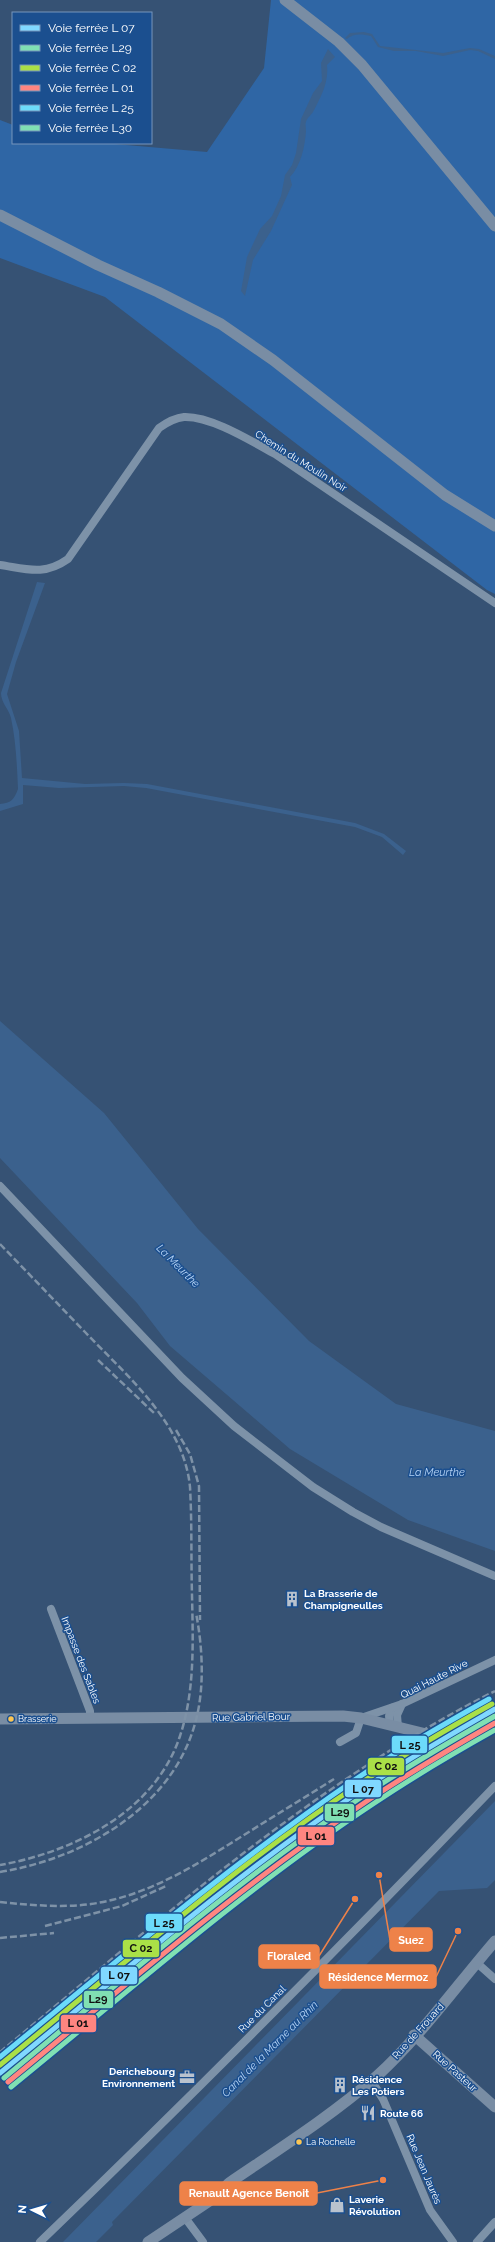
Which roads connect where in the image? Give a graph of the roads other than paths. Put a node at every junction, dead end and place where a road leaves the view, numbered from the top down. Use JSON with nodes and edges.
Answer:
{"nodes":[{"id":1,"x":285,"y":0,"type":"edge"},
{"id":2,"x":0,"y":210,"type":"edge"},
{"id":3,"x":0,"y":215,"type":"edge"},
{"id":4,"x":12,"y":219,"type":"junction"},
{"id":5,"x":495,"y":226,"type":"edge"},
{"id":6,"x":495,"y":526,"type":"edge"},
{"id":7,"x":0,"y":565,"type":"edge"},
{"id":8,"x":495,"y":603,"type":"edge"},
{"id":9,"x":0,"y":1186,"type":"edge"},
{"id":10,"x":495,"y":1576,"type":"edge"},
{"id":11,"x":51,"y":1608,"type":"dead end"},
{"id":12,"x":495,"y":1660,"type":"edge"},
{"id":13,"x":402,"y":1704,"type":"junction"},
{"id":14,"x":392,"y":1708,"type":"junction"},
{"id":15,"x":361,"y":1718,"type":"junction"},
{"id":16,"x":0,"y":1719,"type":"edge"},
{"id":17,"x":90,"y":1719,"type":"junction"},
{"id":18,"x":394,"y":1726,"type":"junction"},
{"id":19,"x":495,"y":1726,"type":"edge"},
{"id":20,"x":340,"y":1742,"type":"dead end"},
{"id":21,"x":495,"y":1786,"type":"edge"},
{"id":22,"x":495,"y":1941,"type":"edge"},
{"id":23,"x":495,"y":1952,"type":"edge"},
{"id":24,"x":479,"y":1965,"type":"junction"},
{"id":25,"x":495,"y":1980,"type":"edge"},
{"id":26,"x":416,"y":2037,"type":"junction"},
{"id":27,"x":373,"y":2082,"type":"junction"},
{"id":28,"x":495,"y":2107,"type":"edge"},
{"id":29,"x":186,"y":2219,"type":"junction"},
{"id":30,"x":495,"y":2222,"type":"edge"},
{"id":31,"x":40,"y":2242,"type":"edge"},
{"id":32,"x":148,"y":2242,"type":"edge"},
{"id":33,"x":160,"y":2242,"type":"edge"},
{"id":34,"x":203,"y":2242,"type":"edge"},
{"id":35,"x":452,"y":2242,"type":"edge"},
{"id":36,"x":477,"y":2242,"type":"edge"}],
"edges":[{"from":1,"to":5,"type":"main road"},
{"from":2,"to":4,"type":"main road"},
{"from":3,"to":4,"type":"main road"},
{"from":4,"to":6,"type":"main road"},
{"from":7,"to":8,"type":"street","name":"Chemin du Moulin Noir"},
{"from":9,"to":10,"type":"street"},
{"from":11,"to":17,"type":"street","name":"Impasse des Sables"},
{"from":12,"to":13,"type":"street","name":"Quai Haute Rive"},
{"from":13,"to":14,"type":"street"},
{"from":13,"to":18,"type":"street","name":"Quai Haute Rive"},
{"from":14,"to":15,"type":"street"},
{"from":14,"to":18,"type":"street"},
{"from":15,"to":17,"type":"main road","name":"Rue Gabriel Bour"},
{"from":15,"to":18,"type":"main road","name":"Rue Gabriel Bour"},
{"from":15,"to":20,"type":"street"},
{"from":16,"to":17,"type":"main road","name":"Rue Gabriel Bour"},
{"from":18,"to":19,"type":"main road","name":"Rue Gabriel Bour"},
{"from":21,"to":31,"type":"street","name":"Rue du Canal"},
{"from":22,"to":24,"type":"main road","name":"Rue de Frouard"},
{"from":23,"to":24,"type":"main road","name":"Rue de Frouard"},
{"from":24,"to":25,"type":"street"},
{"from":24,"to":26,"type":"main road","name":"Rue de Frouard"},
{"from":26,"to":27,"type":"main road","name":"Rue de Frouard"},
{"from":26,"to":28,"type":"main road","name":"Rue Pasteur"},
{"from":27,"to":29,"type":"main road","name":"Rue de Frouard"},
{"from":27,"to":35,"type":"street","name":"Rue Jean Jaurès"},
{"from":29,"to":32,"type":"main road","name":"Rue de Frouard"},
{"from":29,"to":33,"type":"main road","name":"Rue de Frouard"},
{"from":29,"to":34,"type":"street"},
{"from":30,"to":36,"type":"street"}]}
